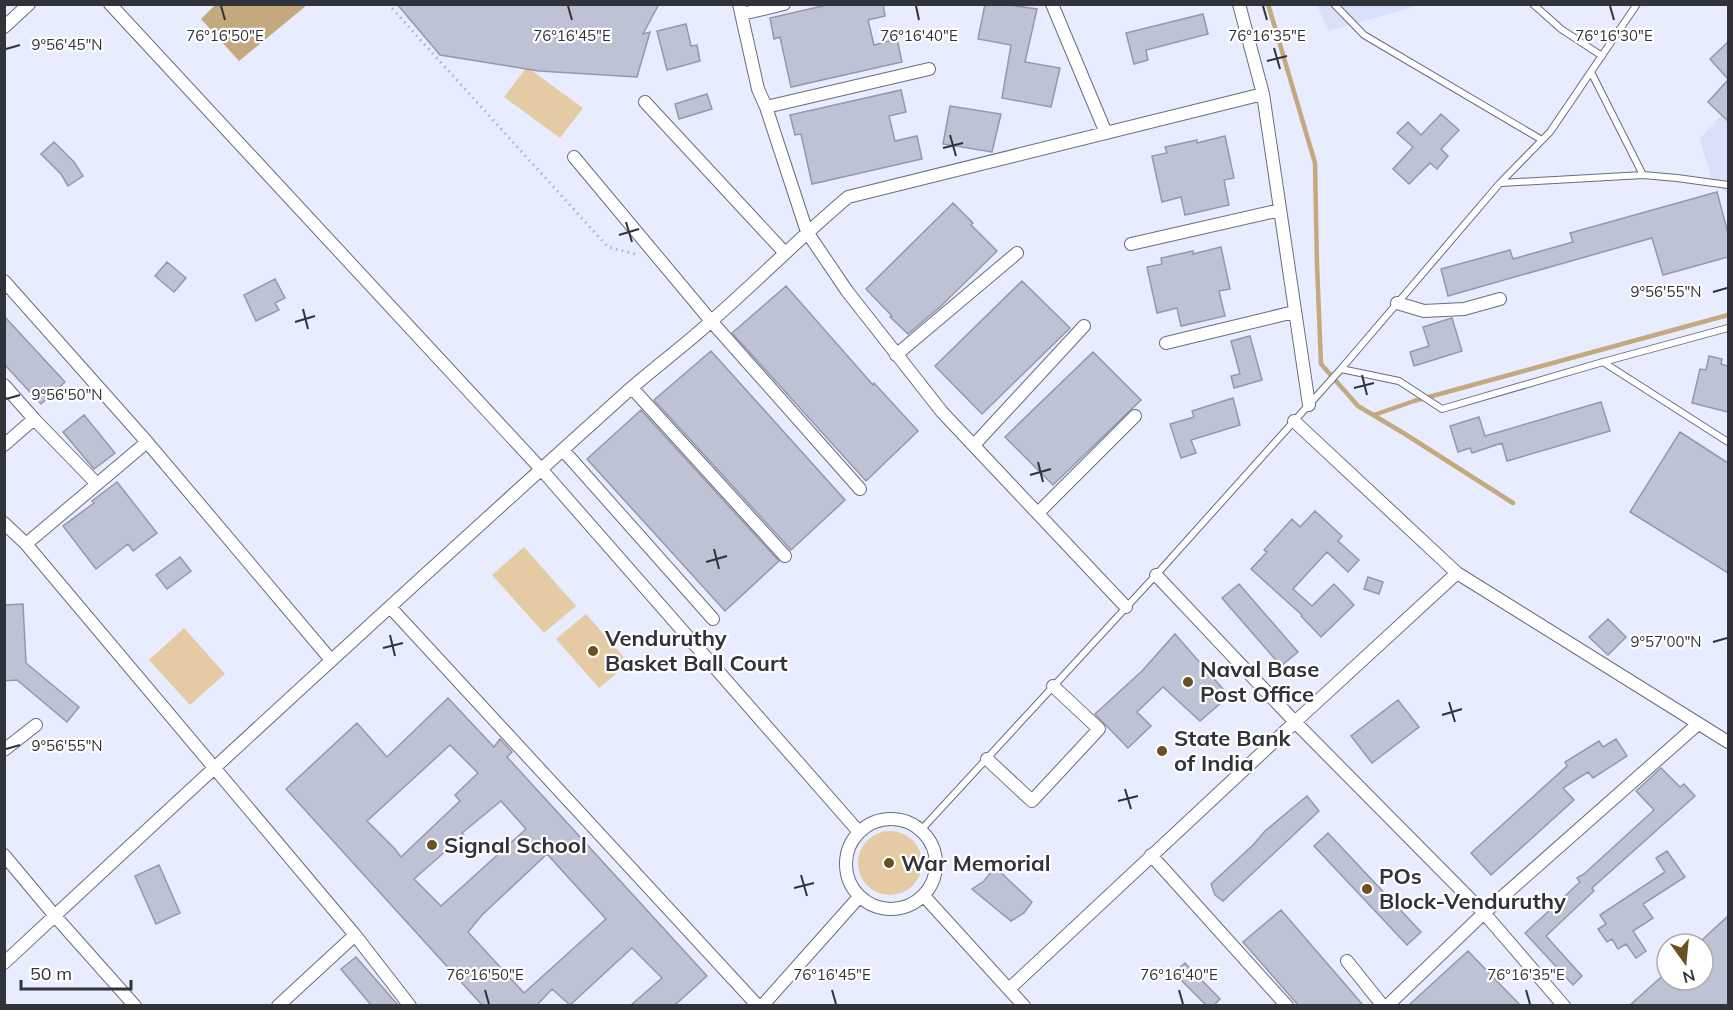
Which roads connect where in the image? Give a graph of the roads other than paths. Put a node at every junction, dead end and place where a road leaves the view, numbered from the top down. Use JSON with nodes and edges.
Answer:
{"nodes":[{"id":1,"x":29,"y":4,"type":"edge"},
{"id":2,"x":110,"y":4,"type":"edge"},
{"id":3,"x":784,"y":4,"type":"edge"},
{"id":4,"x":1052,"y":4,"type":"edge"},
{"id":5,"x":1239,"y":4,"type":"edge"},
{"id":6,"x":1334,"y":4,"type":"edge"},
{"id":7,"x":1533,"y":4,"type":"edge"},
{"id":8,"x":1637,"y":4,"type":"edge"},
{"id":9,"x":740,"y":9,"type":"edge"},
{"id":10,"x":4,"y":27,"type":"edge"},
{"id":11,"x":1602,"y":56,"type":"junction"},
{"id":12,"x":929,"y":69,"type":"dead end"},
{"id":13,"x":1591,"y":72,"type":"junction"},
{"id":14,"x":1263,"y":94,"type":"junction"},
{"id":15,"x":645,"y":102,"type":"dead end"},
{"id":16,"x":766,"y":106,"type":"junction"},
{"id":17,"x":1106,"y":133,"type":"junction"},
{"id":18,"x":1542,"y":140,"type":"junction"},
{"id":19,"x":574,"y":158,"type":"dead end"},
{"id":20,"x":1643,"y":175,"type":"junction"},
{"id":21,"x":1500,"y":183,"type":"junction"},
{"id":22,"x":1728,"y":185,"type":"edge"},
{"id":23,"x":1281,"y":210,"type":"junction"},
{"id":24,"x":807,"y":232,"type":"junction"},
{"id":25,"x":1131,"y":244,"type":"dead end"},
{"id":26,"x":784,"y":253,"type":"junction"},
{"id":27,"x":1017,"y":253,"type":"dead end"},
{"id":28,"x":4,"y":281,"type":"edge"},
{"id":29,"x":1500,"y":299,"type":"dead end"},
{"id":30,"x":1397,"y":303,"type":"junction"},
{"id":31,"x":1294,"y":312,"type":"junction"},
{"id":32,"x":711,"y":321,"type":"junction"},
{"id":33,"x":1084,"y":326,"type":"dead end"},
{"id":34,"x":1728,"y":328,"type":"edge"},
{"id":35,"x":1166,"y":343,"type":"dead end"},
{"id":36,"x":896,"y":355,"type":"junction"},
{"id":37,"x":1603,"y":362,"type":"junction"},
{"id":38,"x":1338,"y":371,"type":"junction"},
{"id":39,"x":4,"y":385,"type":"edge"},
{"id":40,"x":632,"y":388,"type":"junction"},
{"id":41,"x":1309,"y":405,"type":"junction"},
{"id":42,"x":1135,"y":416,"type":"dead end"},
{"id":43,"x":34,"y":418,"type":"junction"},
{"id":44,"x":1294,"y":422,"type":"junction"},
{"id":45,"x":147,"y":442,"type":"junction"},
{"id":46,"x":1728,"y":442,"type":"edge"},
{"id":47,"x":4,"y":445,"type":"edge"},
{"id":48,"x":974,"y":445,"type":"junction"},
{"id":49,"x":563,"y":450,"type":"junction"},
{"id":50,"x":541,"y":469,"type":"junction"},
{"id":51,"x":97,"y":484,"type":"junction"},
{"id":52,"x":860,"y":489,"type":"dead end"},
{"id":53,"x":1038,"y":513,"type":"junction"},
{"id":54,"x":4,"y":523,"type":"edge"},
{"id":55,"x":26,"y":544,"type":"junction"},
{"id":56,"x":785,"y":555,"type":"dead end"},
{"id":57,"x":1457,"y":573,"type":"junction"},
{"id":58,"x":1156,"y":575,"type":"junction"},
{"id":59,"x":1126,"y":606,"type":"junction"},
{"id":60,"x":390,"y":607,"type":"junction"},
{"id":61,"x":713,"y":619,"type":"dead end"},
{"id":62,"x":331,"y":660,"type":"junction"},
{"id":63,"x":1053,"y":686,"type":"junction"},
{"id":64,"x":1295,"y":722,"type":"junction"},
{"id":65,"x":1698,"y":724,"type":"junction"},
{"id":66,"x":36,"y":725,"type":"dead end"},
{"id":67,"x":1728,"y":742,"type":"edge"},
{"id":68,"x":4,"y":750,"type":"edge"},
{"id":69,"x":987,"y":759,"type":"junction"},
{"id":70,"x":214,"y":767,"type":"junction"},
{"id":71,"x":921,"y":830,"type":"junction"},
{"id":72,"x":859,"y":832,"type":"junction"},
{"id":73,"x":4,"y":855,"type":"edge"},
{"id":74,"x":1151,"y":855,"type":"junction"},
{"id":75,"x":924,"y":896,"type":"junction"},
{"id":76,"x":859,"y":897,"type":"junction"},
{"id":77,"x":1484,"y":913,"type":"junction"},
{"id":78,"x":55,"y":916,"type":"junction"},
{"id":79,"x":355,"y":935,"type":"junction"},
{"id":80,"x":1347,"y":961,"type":"dead end"},
{"id":81,"x":4,"y":963,"type":"edge"},
{"id":82,"x":1009,"y":989,"type":"junction"},
{"id":83,"x":135,"y":1005,"type":"edge"},
{"id":84,"x":278,"y":1005,"type":"edge"},
{"id":85,"x":410,"y":1005,"type":"edge"},
{"id":86,"x":760,"y":1005,"type":"edge"},
{"id":87,"x":1024,"y":1005,"type":"edge"},
{"id":88,"x":1287,"y":1005,"type":"edge"},
{"id":89,"x":1385,"y":1005,"type":"edge"},
{"id":90,"x":1564,"y":1005,"type":"edge"}],
"edges":[{"from":1,"to":10,"type":"street"},
{"from":2,"to":50,"type":"street"},
{"from":3,"to":9,"type":"street"},
{"from":4,"to":17,"type":"street"},
{"from":5,"to":14,"type":"street"},
{"from":6,"to":18,"type":"lane"},
{"from":7,"to":11,"type":"lane"},
{"from":8,"to":11,"type":"lane"},
{"from":9,"to":16,"type":"street"},
{"from":11,"to":13,"type":"lane"},
{"from":12,"to":16,"type":"street"},
{"from":13,"to":18,"type":"lane"},
{"from":13,"to":20,"type":"lane"},
{"from":14,"to":17,"type":"street"},
{"from":14,"to":23,"type":"street"},
{"from":15,"to":26,"type":"street"},
{"from":16,"to":24,"type":"street"},
{"from":17,"to":24,"type":"street"},
{"from":18,"to":21,"type":"lane"},
{"from":19,"to":32,"type":"street"},
{"from":20,"to":21,"type":"lane"},
{"from":20,"to":22,"type":"lane"},
{"from":21,"to":30,"type":"lane"},
{"from":23,"to":25,"type":"street"},
{"from":23,"to":31,"type":"street"},
{"from":24,"to":26,"type":"street"},
{"from":24,"to":36,"type":"street"},
{"from":26,"to":32,"type":"street"},
{"from":27,"to":36,"type":"street"},
{"from":28,"to":45,"type":"street"},
{"from":29,"to":30,"type":"street"},
{"from":30,"to":38,"type":"lane"},
{"from":31,"to":35,"type":"street"},
{"from":31,"to":41,"type":"street"},
{"from":32,"to":40,"type":"street"},
{"from":32,"to":52,"type":"street"},
{"from":33,"to":48,"type":"street"},
{"from":34,"to":37,"type":"lane"},
{"from":36,"to":48,"type":"street"},
{"from":37,"to":38,"type":"lane"},
{"from":37,"to":46,"type":"lane"},
{"from":38,"to":41,"type":"lane"},
{"from":39,"to":43,"type":"street"},
{"from":40,"to":49,"type":"street"},
{"from":40,"to":56,"type":"street"},
{"from":41,"to":44,"type":"lane"},
{"from":42,"to":53,"type":"street"},
{"from":43,"to":47,"type":"street"},
{"from":43,"to":51,"type":"street"},
{"from":44,"to":57,"type":"street"},
{"from":44,"to":58,"type":"lane"},
{"from":45,"to":51,"type":"street"},
{"from":45,"to":62,"type":"street"},
{"from":48,"to":53,"type":"street"},
{"from":49,"to":50,"type":"street"},
{"from":49,"to":61,"type":"street"},
{"from":50,"to":60,"type":"street"},
{"from":50,"to":72,"type":"street"},
{"from":51,"to":55,"type":"street"},
{"from":53,"to":59,"type":"street"},
{"from":54,"to":55,"type":"street"},
{"from":55,"to":70,"type":"street"},
{"from":57,"to":64,"type":"street"},
{"from":57,"to":65,"type":"street"},
{"from":58,"to":59,"type":"lane"},
{"from":58,"to":64,"type":"street"},
{"from":59,"to":63,"type":"lane"},
{"from":60,"to":62,"type":"street"},
{"from":60,"to":86,"type":"street"},
{"from":62,"to":70,"type":"street"},
{"from":63,"to":69,"type":"lane"},
{"from":63,"to":69,"type":"street"},
{"from":64,"to":74,"type":"street"},
{"from":64,"to":77,"type":"street"},
{"from":65,"to":67,"type":"street"},
{"from":65,"to":77,"type":"street"},
{"from":66,"to":68,"type":"street"},
{"from":69,"to":71,"type":"lane"},
{"from":70,"to":78,"type":"street"},
{"from":70,"to":79,"type":"street"},
{"from":71,"to":72,"type":"street"},
{"from":71,"to":75,"type":"street"},
{"from":72,"to":76,"type":"street"},
{"from":73,"to":78,"type":"street"},
{"from":74,"to":82,"type":"street"},
{"from":74,"to":88,"type":"street"},
{"from":75,"to":76,"type":"street"},
{"from":75,"to":82,"type":"street"},
{"from":76,"to":86,"type":"street"},
{"from":77,"to":89,"type":"street"},
{"from":77,"to":90,"type":"street"},
{"from":78,"to":81,"type":"street"},
{"from":78,"to":83,"type":"street"},
{"from":79,"to":84,"type":"street"},
{"from":79,"to":85,"type":"street"},
{"from":80,"to":89,"type":"street"},
{"from":82,"to":87,"type":"street"}]}
